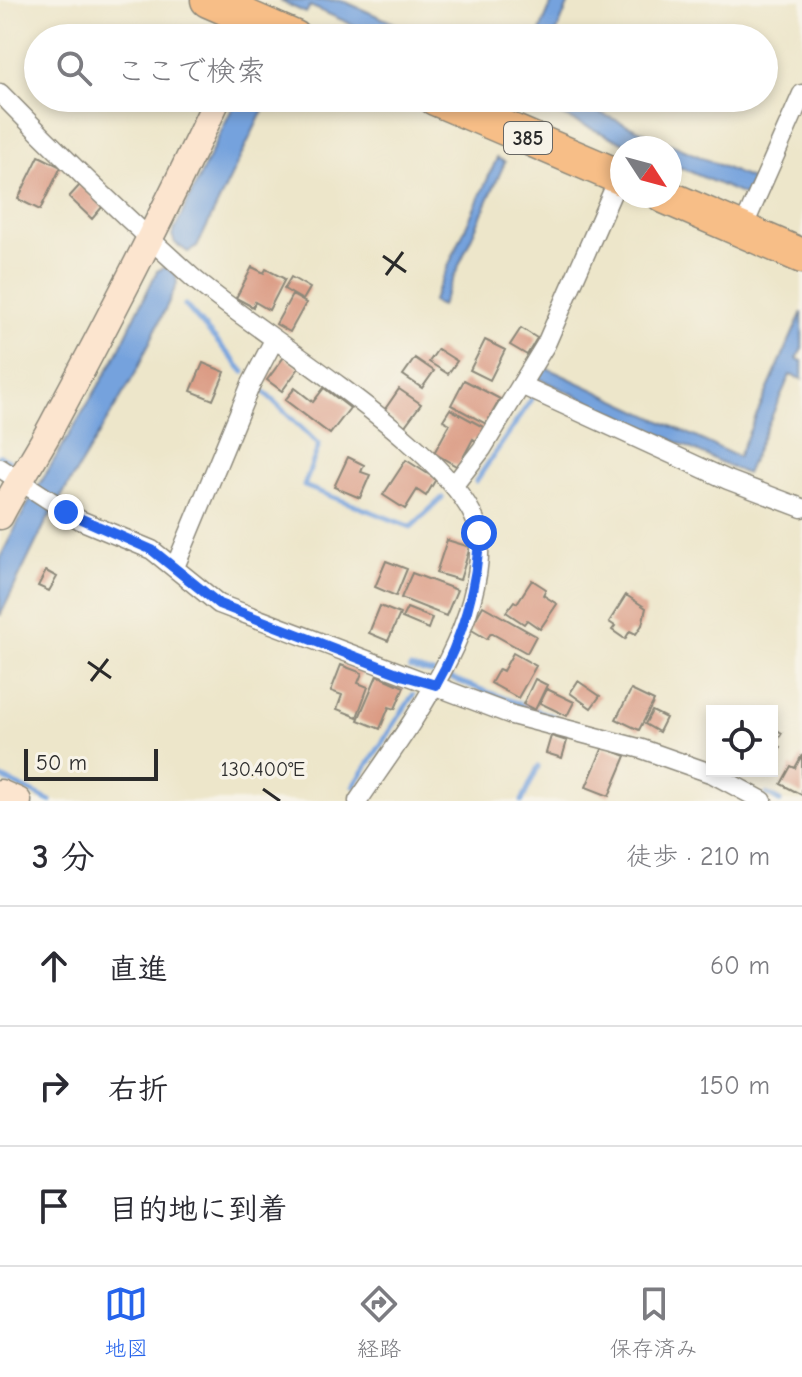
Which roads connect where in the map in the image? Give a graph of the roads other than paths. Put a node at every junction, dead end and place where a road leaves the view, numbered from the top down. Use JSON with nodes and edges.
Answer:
{"nodes":[{"id":1,"x":208,"y":0,"type":"edge"},
{"id":2,"x":244,"y":24,"type":"edge"},
{"id":3,"x":0,"y":93,"type":"edge"},
{"id":4,"x":802,"y":94,"type":"edge"},
{"id":5,"x":211,"y":112,"type":"edge"},
{"id":6,"x":468,"y":112,"type":"edge"},
{"id":7,"x":610,"y":173,"type":"edge"},
{"id":8,"x":610,"y":202,"type":"edge"},
{"id":9,"x":682,"y":204,"type":"edge"},
{"id":10,"x":742,"y":230,"type":"junction"},
{"id":11,"x":151,"y":239,"type":"junction"},
{"id":12,"x":802,"y":256,"type":"edge"},
{"id":13,"x":274,"y":340,"type":"junction"},
{"id":14,"x":521,"y":385,"type":"junction"},
{"id":15,"x":16,"y":479,"type":"edge"},
{"id":16,"x":454,"y":485,"type":"junction"},
{"id":17,"x":802,"y":508,"type":"edge"},
{"id":18,"x":0,"y":516,"type":"edge"},
{"id":19,"x":175,"y":567,"type":"junction"},
{"id":20,"x":436,"y":685,"type":"junction"},
{"id":21,"x":0,"y":793,"type":"edge"},
{"id":22,"x":18,"y":801,"type":"edge"},
{"id":23,"x":358,"y":801,"type":"edge"},
{"id":24,"x":763,"y":801,"type":"edge"}],
"edges":[{"from":1,"to":2,"type":"highway"},
{"from":3,"to":11,"type":"street"},
{"from":4,"to":10,"type":"street"},
{"from":5,"to":11,"type":"street"},
{"from":6,"to":7,"type":"highway","number":"385"},
{"from":8,"to":14,"type":"street"},
{"from":9,"to":10,"type":"highway"},
{"from":10,"to":12,"type":"highway"},
{"from":11,"to":13,"type":"street"},
{"from":11,"to":15,"type":"street"},
{"from":13,"to":16,"type":"street"},
{"from":13,"to":19,"type":"street"},
{"from":14,"to":16,"type":"street"},
{"from":14,"to":17,"type":"street"},
{"from":15,"to":18,"type":"street"},
{"from":15,"to":19,"type":"street"},
{"from":16,"to":20,"type":"street"},
{"from":19,"to":20,"type":"street"},
{"from":20,"to":23,"type":"street"},
{"from":20,"to":24,"type":"street"},
{"from":21,"to":22,"type":"street"}]}
